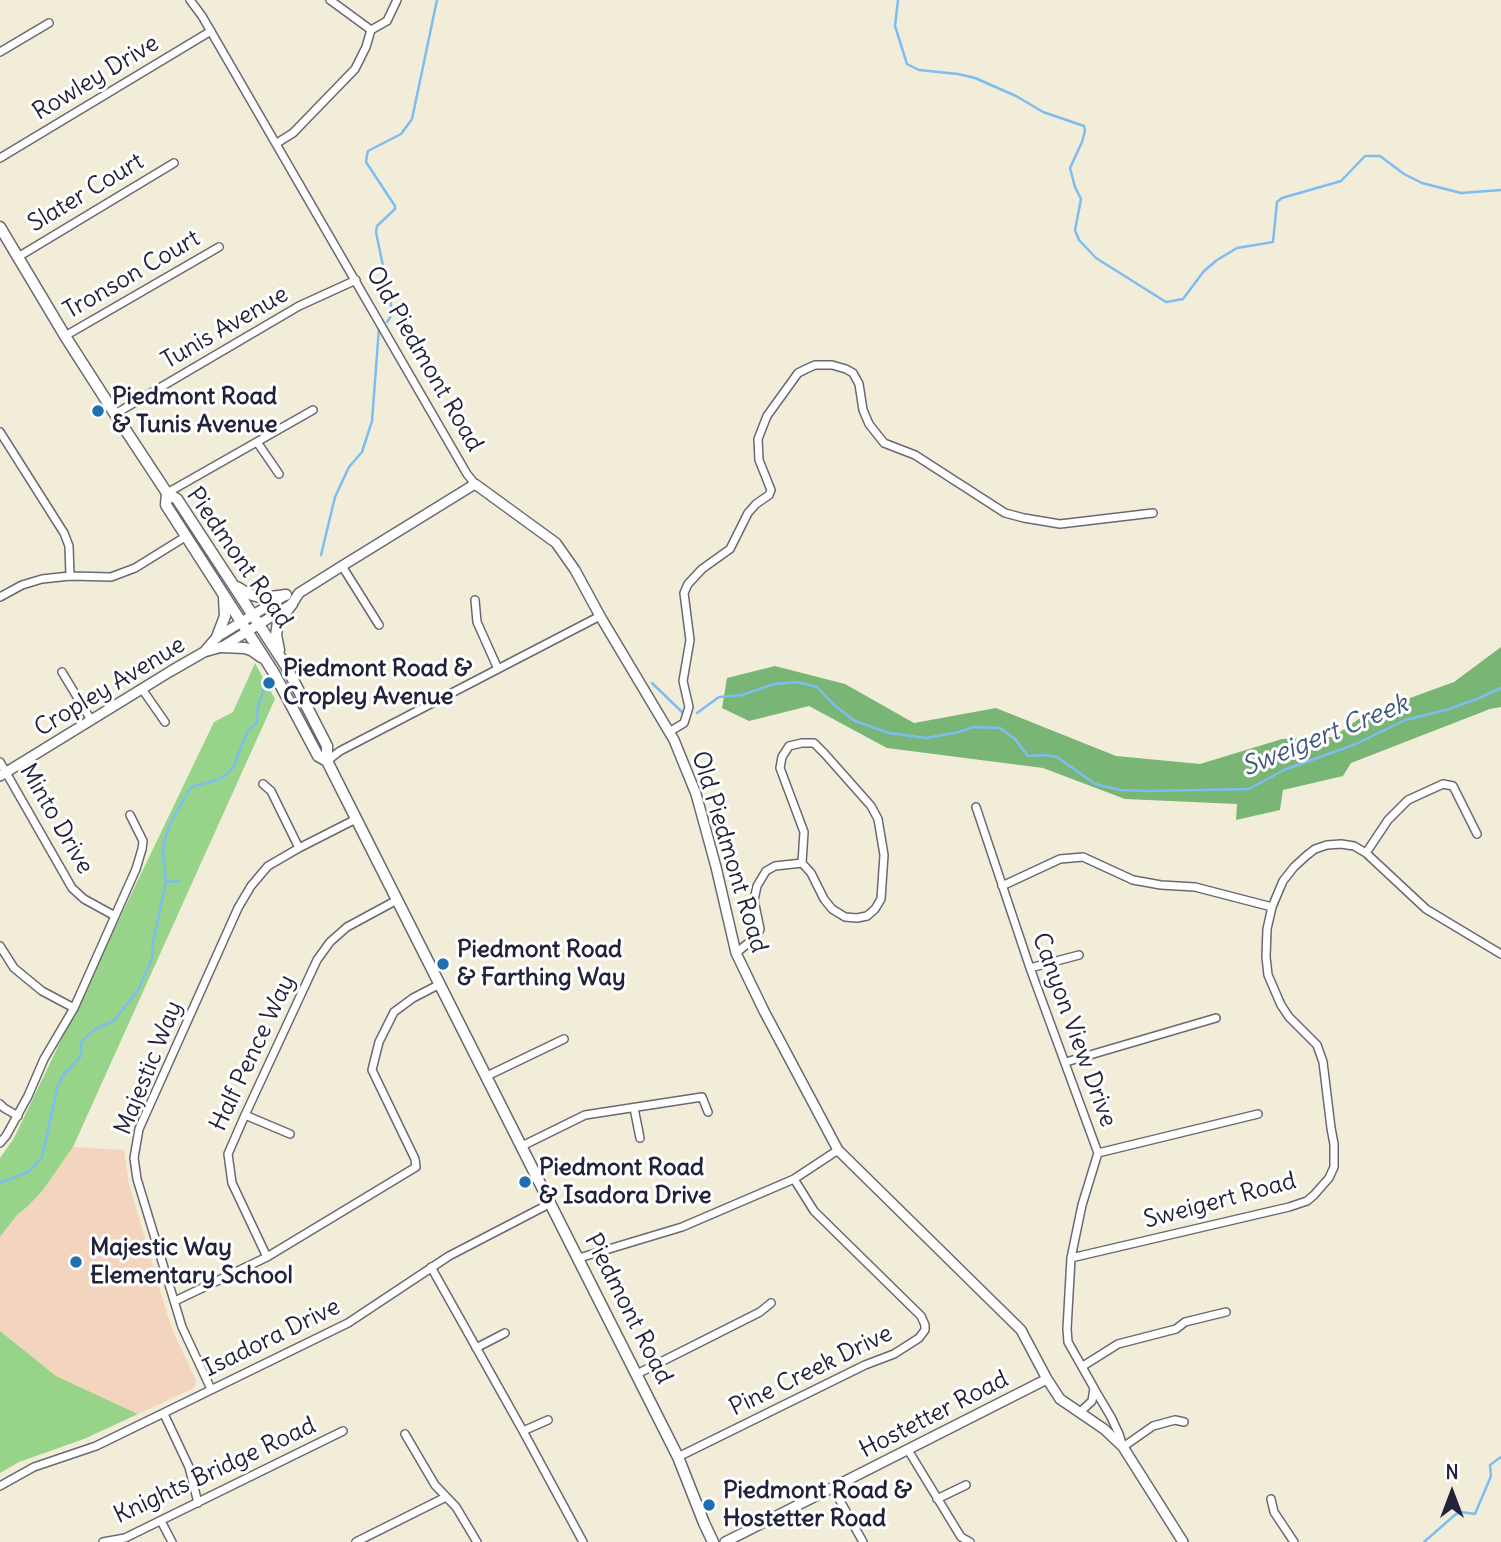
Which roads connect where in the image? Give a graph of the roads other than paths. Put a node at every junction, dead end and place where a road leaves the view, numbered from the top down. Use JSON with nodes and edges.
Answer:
{"nodes":[{"id":1,"x":190,"y":0,"type":"edge"},
{"id":2,"x":330,"y":0,"type":"edge"},
{"id":3,"x":397,"y":0,"type":"edge"},
{"id":4,"x":49,"y":23,"type":"dead end"},
{"id":5,"x":371,"y":30,"type":"junction"},
{"id":6,"x":211,"y":32,"type":"junction"},
{"id":7,"x":0,"y":52,"type":"edge"},
{"id":8,"x":277,"y":143,"type":"junction"},
{"id":9,"x":0,"y":158,"type":"edge"},
{"id":10,"x":174,"y":163,"type":"dead end"},
{"id":11,"x":0,"y":227,"type":"edge"},
{"id":12,"x":219,"y":247,"type":"dead end"},
{"id":13,"x":18,"y":257,"type":"junction"},
{"id":14,"x":356,"y":280,"type":"junction"},
{"id":15,"x":65,"y":336,"type":"junction"},
{"id":16,"x":313,"y":410,"type":"dead end"},
{"id":17,"x":115,"y":414,"type":"junction"},
{"id":18,"x":0,"y":432,"type":"edge"},
{"id":19,"x":257,"y":442,"type":"junction"},
{"id":20,"x":279,"y":474,"type":"dead end"},
{"id":21,"x":475,"y":484,"type":"junction"},
{"id":22,"x":167,"y":493,"type":"junction"},
{"id":23,"x":1153,"y":513,"type":"dead end"},
{"id":24,"x":185,"y":537,"type":"junction"},
{"id":25,"x":342,"y":566,"type":"junction"},
{"id":26,"x":70,"y":576,"type":"junction"},
{"id":27,"x":233,"y":585,"type":"junction"},
{"id":28,"x":224,"y":594,"type":"junction"},
{"id":29,"x":0,"y":597,"type":"edge"},
{"id":30,"x":289,"y":599,"type":"junction"},
{"id":31,"x":475,"y":600,"type":"dead end"},
{"id":32,"x":600,"y":615,"type":"junction"},
{"id":33,"x":256,"y":620,"type":"junction"},
{"id":34,"x":379,"y":625,"type":"dead end"},
{"id":35,"x":245,"y":626,"type":"junction"},
{"id":36,"x":220,"y":642,"type":"junction"},
{"id":37,"x":280,"y":654,"type":"junction"},
{"id":38,"x":266,"y":660,"type":"junction"},
{"id":39,"x":498,"y":669,"type":"junction"},
{"id":40,"x":62,"y":672,"type":"dead end"},
{"id":41,"x":142,"y":689,"type":"junction"},
{"id":42,"x":91,"y":720,"type":"junction"},
{"id":43,"x":165,"y":722,"type":"dead end"},
{"id":44,"x":669,"y":732,"type":"junction"},
{"id":45,"x":327,"y":761,"type":"junction"},
{"id":46,"x":0,"y":762,"type":"edge"},
{"id":47,"x":3,"y":774,"type":"edge"},
{"id":48,"x":263,"y":784,"type":"dead end"},
{"id":49,"x":976,"y":807,"type":"dead end"},
{"id":50,"x":130,"y":815,"type":"dead end"},
{"id":51,"x":356,"y":819,"type":"junction"},
{"id":52,"x":1477,"y":834,"type":"dead end"},
{"id":53,"x":299,"y":848,"type":"junction"},
{"id":54,"x":1366,"y":853,"type":"junction"},
{"id":55,"x":802,"y":863,"type":"junction"},
{"id":56,"x":1002,"y":886,"type":"junction"},
{"id":57,"x":397,"y":900,"type":"junction"},
{"id":58,"x":1272,"y":907,"type":"junction"},
{"id":59,"x":115,"y":916,"type":"junction"},
{"id":60,"x":0,"y":946,"type":"edge"},
{"id":61,"x":736,"y":953,"type":"junction"},
{"id":62,"x":1501,"y":954,"type":"edge"},
{"id":63,"x":1079,"y":955,"type":"dead end"},
{"id":64,"x":1031,"y":968,"type":"junction"},
{"id":65,"x":440,"y":984,"type":"junction"},
{"id":66,"x":74,"y":1008,"type":"junction"},
{"id":67,"x":1216,"y":1018,"type":"dead end"},
{"id":68,"x":564,"y":1039,"type":"dead end"},
{"id":69,"x":1066,"y":1062,"type":"junction"},
{"id":70,"x":487,"y":1076,"type":"junction"},
{"id":71,"x":0,"y":1104,"type":"edge"},
{"id":72,"x":634,"y":1108,"type":"junction"},
{"id":73,"x":708,"y":1112,"type":"dead end"},
{"id":74,"x":1258,"y":1114,"type":"dead end"},
{"id":75,"x":245,"y":1115,"type":"junction"},
{"id":76,"x":18,"y":1116,"type":"junction"},
{"id":77,"x":290,"y":1134,"type":"dead end"},
{"id":78,"x":640,"y":1138,"type":"dead end"},
{"id":79,"x":0,"y":1143,"type":"edge"},
{"id":80,"x":522,"y":1146,"type":"junction"},
{"id":81,"x":838,"y":1150,"type":"junction"},
{"id":82,"x":1098,"y":1153,"type":"junction"},
{"id":83,"x":794,"y":1179,"type":"junction"},
{"id":84,"x":551,"y":1203,"type":"junction"},
{"id":85,"x":267,"y":1257,"type":"junction"},
{"id":86,"x":579,"y":1258,"type":"junction"},
{"id":87,"x":1071,"y":1258,"type":"junction"},
{"id":88,"x":431,"y":1268,"type":"junction"},
{"id":89,"x":175,"y":1301,"type":"junction"},
{"id":90,"x":771,"y":1303,"type":"dead end"},
{"id":91,"x":1226,"y":1311,"type":"dead end"},
{"id":92,"x":505,"y":1333,"type":"dead end"},
{"id":93,"x":476,"y":1348,"type":"junction"},
{"id":94,"x":1083,"y":1366,"type":"junction"},
{"id":95,"x":637,"y":1374,"type":"junction"},
{"id":96,"x":1047,"y":1379,"type":"junction"},
{"id":97,"x":1094,"y":1388,"type":"junction"},
{"id":98,"x":211,"y":1389,"type":"junction"},
{"id":99,"x":1080,"y":1412,"type":"junction"},
{"id":100,"x":163,"y":1414,"type":"junction"},
{"id":101,"x":548,"y":1420,"type":"dead end"},
{"id":102,"x":1184,"y":1422,"type":"dead end"},
{"id":103,"x":343,"y":1431,"type":"dead end"},
{"id":104,"x":523,"y":1431,"type":"junction"},
{"id":105,"x":405,"y":1434,"type":"dead end"},
{"id":106,"x":1123,"y":1447,"type":"junction"},
{"id":107,"x":908,"y":1450,"type":"junction"},
{"id":108,"x":678,"y":1457,"type":"junction"},
{"id":109,"x":966,"y":1485,"type":"dead end"},
{"id":110,"x":0,"y":1486,"type":"edge"},
{"id":111,"x":833,"y":1488,"type":"junction"},
{"id":112,"x":446,"y":1497,"type":"junction"},
{"id":113,"x":937,"y":1499,"type":"junction"},
{"id":114,"x":1271,"y":1499,"type":"dead end"},
{"id":115,"x":198,"y":1503,"type":"junction"},
{"id":116,"x":161,"y":1521,"type":"junction"},
{"id":117,"x":372,"y":1539,"type":"edge"},
{"id":118,"x":103,"y":1542,"type":"edge"},
{"id":119,"x":172,"y":1542,"type":"edge"},
{"id":120,"x":356,"y":1542,"type":"edge"},
{"id":121,"x":477,"y":1542,"type":"edge"},
{"id":122,"x":583,"y":1542,"type":"edge"},
{"id":123,"x":713,"y":1542,"type":"edge"},
{"id":124,"x":725,"y":1542,"type":"edge"},
{"id":125,"x":863,"y":1542,"type":"edge"},
{"id":126,"x":970,"y":1542,"type":"edge"},
{"id":127,"x":1183,"y":1542,"type":"edge"},
{"id":128,"x":1294,"y":1542,"type":"edge"}],
"edges":[{"from":1,"to":6,"type":"street","name":"Old Piedmont Road"},
{"from":2,"to":5,"type":"street"},
{"from":3,"to":5,"type":"street"},
{"from":4,"to":7,"type":"street"},
{"from":5,"to":8,"type":"street"},
{"from":6,"to":8,"type":"street","name":"Old Piedmont Road"},
{"from":6,"to":9,"type":"street","name":"Rowley Drive"},
{"from":8,"to":14,"type":"street","name":"Old Piedmont Road"},
{"from":10,"to":13,"type":"street","name":"Slater Court"},
{"from":11,"to":13,"type":"main road","name":"Piedmont Road"},
{"from":12,"to":15,"type":"street","name":"Tronson Court"},
{"from":13,"to":15,"type":"main road","name":"Piedmont Road"},
{"from":14,"to":17,"type":"street","name":"Tunis Avenue"},
{"from":14,"to":21,"type":"street","name":"Old Piedmont Road"},
{"from":15,"to":17,"type":"main road","name":"Piedmont Road"},
{"from":16,"to":19,"type":"street"},
{"from":17,"to":22,"type":"main road","name":"Piedmont Road"},
{"from":18,"to":26,"type":"street"},
{"from":19,"to":20,"type":"street"},
{"from":19,"to":22,"type":"street"},
{"from":21,"to":25,"type":"street","name":"Cropley Avenue"},
{"from":21,"to":32,"type":"street","name":"Old Piedmont Road"},
{"from":22,"to":24,"type":"main road","name":"Piedmont Road"},
{"from":22,"to":27,"type":"main road","name":"Piedmont Road"},
{"from":23,"to":44,"type":"street"},
{"from":24,"to":26,"type":"street"},
{"from":24,"to":28,"type":"main road","name":"Piedmont Road"},
{"from":25,"to":30,"type":"street","name":"Cropley Avenue"},
{"from":25,"to":34,"type":"street"},
{"from":26,"to":29,"type":"street"},
{"from":27,"to":30,"type":"main road"},
{"from":27,"to":33,"type":"main road","name":"Piedmont Road"},
{"from":28,"to":35,"type":"main road","name":"Piedmont Road"},
{"from":28,"to":36,"type":"main road"},
{"from":30,"to":33,"type":"street","name":"Cropley Avenue"},
{"from":30,"to":37,"type":"main road"},
{"from":31,"to":39,"type":"street"},
{"from":32,"to":39,"type":"street"},
{"from":32,"to":44,"type":"street","name":"Old Piedmont Road"},
{"from":33,"to":35,"type":"street","name":"Cropley Avenue"},
{"from":33,"to":37,"type":"main road","name":"Piedmont Road"},
{"from":35,"to":36,"type":"street","name":"Cropley Avenue"},
{"from":35,"to":38,"type":"main road","name":"Piedmont Road"},
{"from":36,"to":38,"type":"main road"},
{"from":36,"to":41,"type":"street","name":"Cropley Avenue"},
{"from":37,"to":45,"type":"main road","name":"Piedmont Road"},
{"from":38,"to":45,"type":"main road","name":"Piedmont Road"},
{"from":39,"to":45,"type":"street"},
{"from":40,"to":42,"type":"street"},
{"from":41,"to":42,"type":"street","name":"Cropley Avenue"},
{"from":41,"to":43,"type":"street"},
{"from":42,"to":47,"type":"street","name":"Cropley Avenue"},
{"from":44,"to":61,"type":"street","name":"Old Piedmont Road"},
{"from":45,"to":51,"type":"main road","name":"Piedmont Road"},
{"from":46,"to":47,"type":"street","name":"Minto Drive"},
{"from":47,"to":59,"type":"street","name":"Minto Drive"},
{"from":48,"to":53,"type":"street"},
{"from":49,"to":56,"type":"street","name":"Canyon View Drive"},
{"from":50,"to":59,"type":"street"},
{"from":51,"to":53,"type":"street","name":"Majestic Way"},
{"from":51,"to":57,"type":"main road","name":"Piedmont Road"},
{"from":52,"to":54,"type":"street"},
{"from":53,"to":89,"type":"street","name":"Majestic Way"},
{"from":54,"to":58,"type":"street","name":"Sweigert Road"},
{"from":54,"to":62,"type":"street","name":"Sweigert Road"},
{"from":55,"to":55,"type":"street"},
{"from":55,"to":61,"type":"street"},
{"from":56,"to":58,"type":"street"},
{"from":56,"to":64,"type":"street","name":"Canyon View Drive"},
{"from":57,"to":65,"type":"main road","name":"Piedmont Road"},
{"from":57,"to":75,"type":"street","name":"Half Pence Way"},
{"from":58,"to":87,"type":"street","name":"Sweigert Road"},
{"from":59,"to":66,"type":"street"},
{"from":60,"to":66,"type":"street"},
{"from":61,"to":81,"type":"street","name":"Old Piedmont Road"},
{"from":63,"to":64,"type":"street"},
{"from":64,"to":69,"type":"street","name":"Canyon View Drive"},
{"from":65,"to":70,"type":"main road","name":"Piedmont Road"},
{"from":65,"to":85,"type":"street"},
{"from":66,"to":76,"type":"street"},
{"from":67,"to":69,"type":"street"},
{"from":68,"to":70,"type":"street"},
{"from":69,"to":82,"type":"street","name":"Canyon View Drive"},
{"from":70,"to":80,"type":"main road","name":"Piedmont Road"},
{"from":71,"to":76,"type":"street"},
{"from":72,"to":73,"type":"street"},
{"from":72,"to":78,"type":"street"},
{"from":72,"to":80,"type":"street"},
{"from":74,"to":82,"type":"street"},
{"from":75,"to":77,"type":"street"},
{"from":75,"to":85,"type":"street","name":"Half Pence Way"},
{"from":76,"to":79,"type":"street"},
{"from":80,"to":84,"type":"main road","name":"Piedmont Road"},
{"from":81,"to":83,"type":"street"},
{"from":81,"to":96,"type":"street","name":"Old Piedmont Road"},
{"from":82,"to":87,"type":"street","name":"Canyon View Drive"},
{"from":83,"to":86,"type":"street"},
{"from":83,"to":108,"type":"street","name":"Pine Creek Drive"},
{"from":84,"to":86,"type":"main road","name":"Piedmont Road"},
{"from":84,"to":88,"type":"street","name":"Isadora Drive"},
{"from":85,"to":89,"type":"street"},
{"from":86,"to":95,"type":"main road","name":"Piedmont Road"},
{"from":87,"to":94,"type":"street","name":"Canyon View Drive"},
{"from":88,"to":93,"type":"street"},
{"from":88,"to":98,"type":"street","name":"Isadora Drive"},
{"from":89,"to":98,"type":"street","name":"Majestic Way"},
{"from":90,"to":95,"type":"street"},
{"from":91,"to":94,"type":"street"},
{"from":92,"to":93,"type":"street"},
{"from":93,"to":104,"type":"street"},
{"from":94,"to":97,"type":"street","name":"Canyon View Drive"},
{"from":95,"to":108,"type":"main road","name":"Piedmont Road"},
{"from":96,"to":99,"type":"street","name":"Old Piedmont Road"},
{"from":96,"to":107,"type":"street","name":"Hostetter Road"},
{"from":97,"to":99,"type":"street"},
{"from":97,"to":106,"type":"street","name":"Canyon View Drive"},
{"from":98,"to":100,"type":"street","name":"Isadora Drive"},
{"from":99,"to":106,"type":"street","name":"Old Piedmont Road"},
{"from":100,"to":110,"type":"street","name":"Isadora Drive"},
{"from":100,"to":115,"type":"street"},
{"from":101,"to":104,"type":"street"},
{"from":102,"to":106,"type":"street"},
{"from":103,"to":115,"type":"street","name":"Knights Bridge Road"},
{"from":104,"to":122,"type":"street"},
{"from":105,"to":112,"type":"street"},
{"from":106,"to":127,"type":"street","name":"Old Piedmont Road"},
{"from":107,"to":111,"type":"street","name":"Hostetter Road"},
{"from":107,"to":113,"type":"street"},
{"from":108,"to":123,"type":"main road","name":"Piedmont Road"},
{"from":109,"to":113,"type":"street"},
{"from":111,"to":124,"type":"street","name":"Hostetter Road"},
{"from":111,"to":125,"type":"street"},
{"from":112,"to":117,"type":"street"},
{"from":112,"to":121,"type":"street"},
{"from":113,"to":126,"type":"street"},
{"from":114,"to":128,"type":"street"},
{"from":115,"to":116,"type":"street","name":"Knights Bridge Road"},
{"from":116,"to":118,"type":"street","name":"Knights Bridge Road"},
{"from":116,"to":119,"type":"street"},
{"from":117,"to":120,"type":"street"}]}
